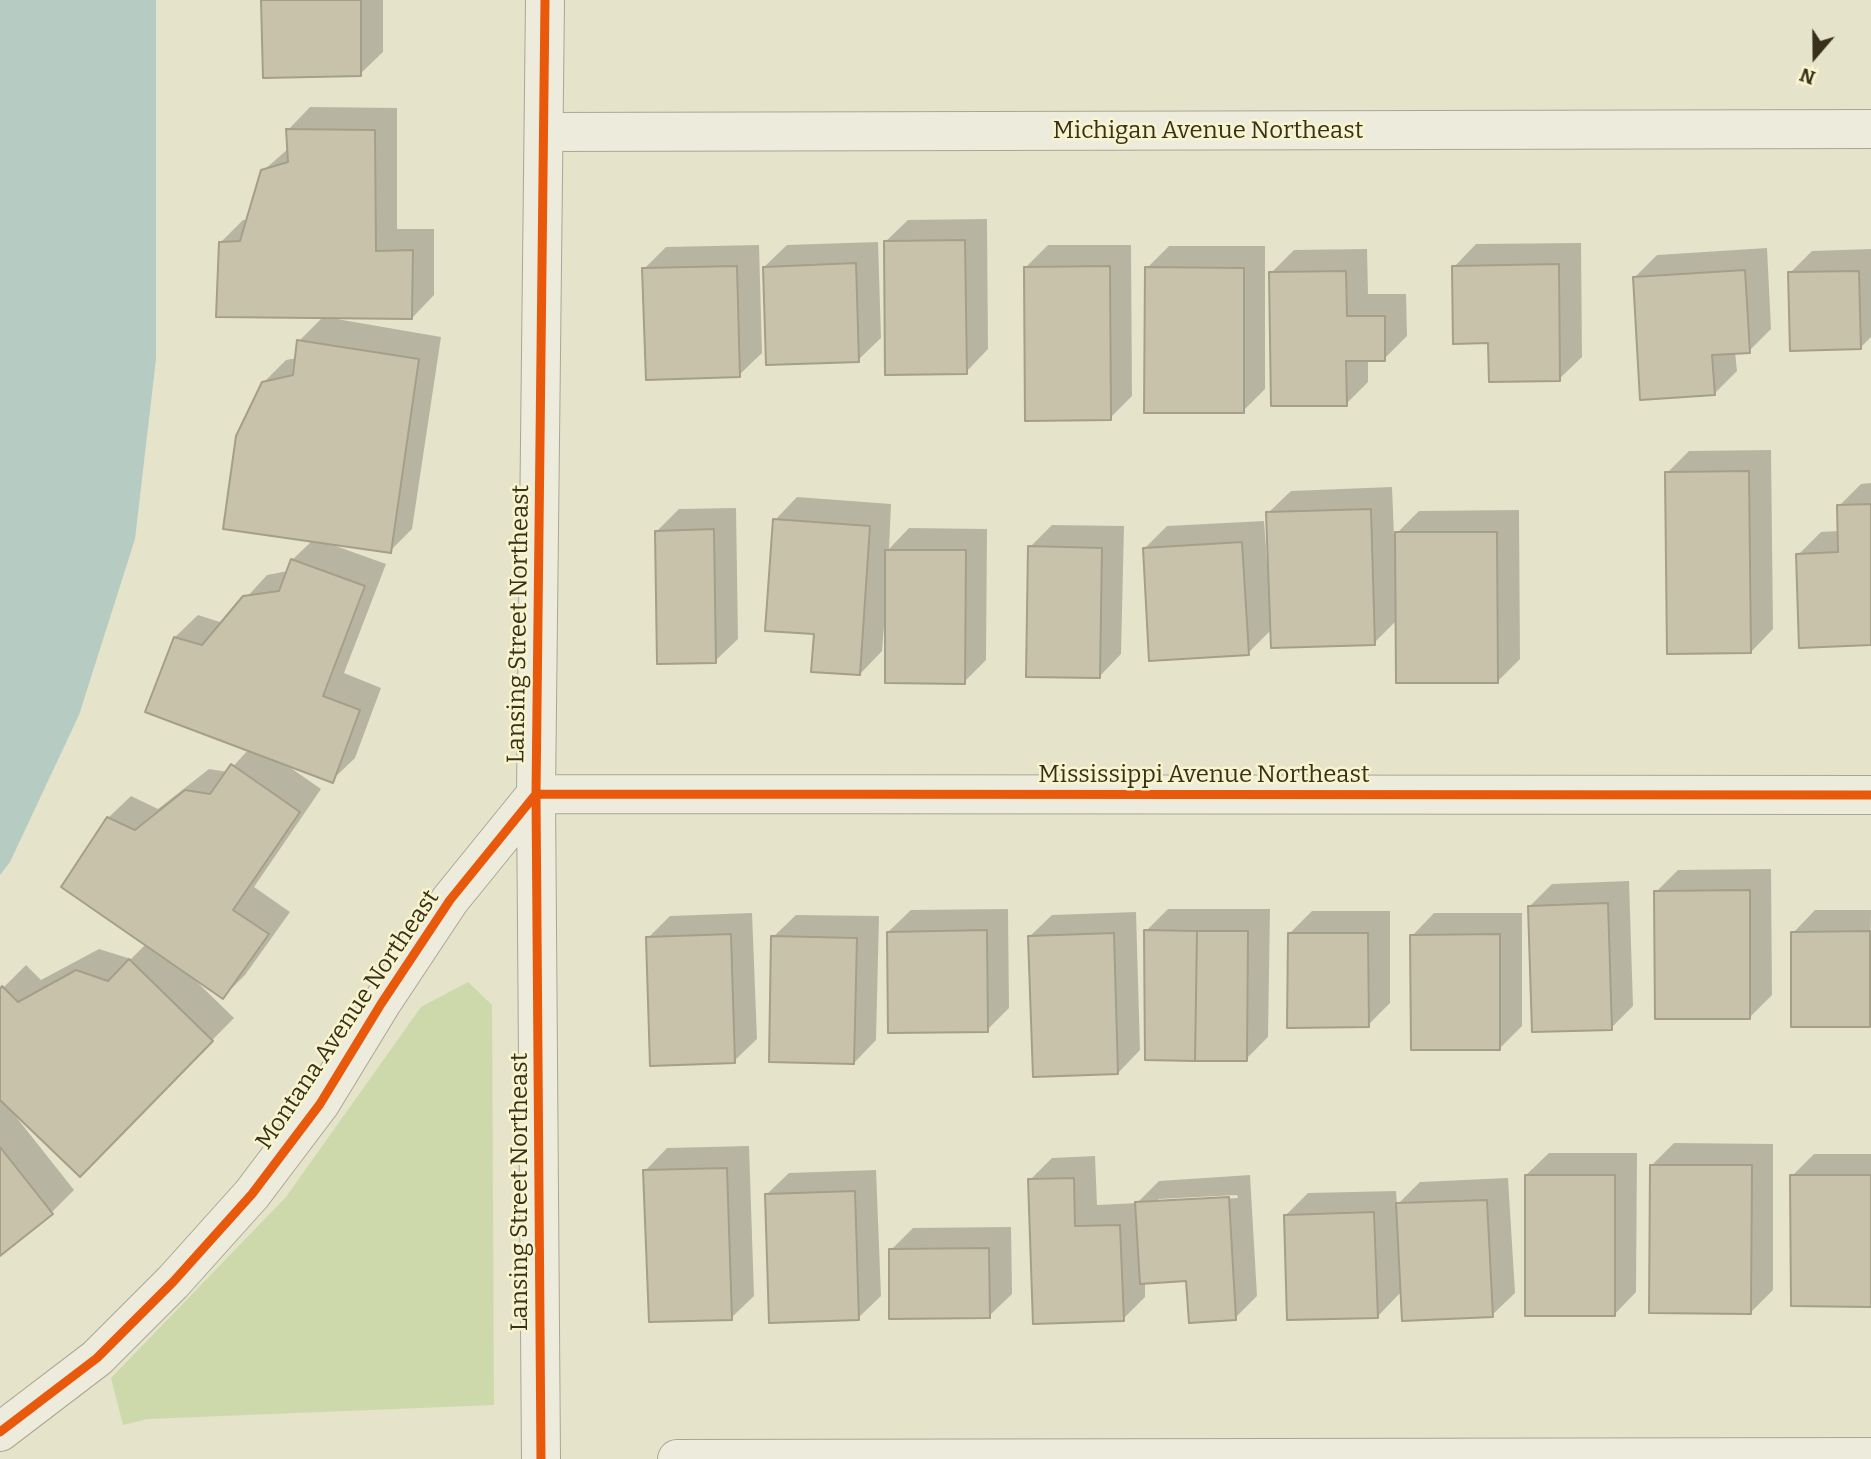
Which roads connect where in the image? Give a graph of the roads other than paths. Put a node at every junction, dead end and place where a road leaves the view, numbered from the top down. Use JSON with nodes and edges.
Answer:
{"nodes":[{"id":1,"x":545,"y":0,"type":"edge"},
{"id":2,"x":1871,"y":129,"type":"edge"},
{"id":3,"x":545,"y":132,"type":"junction"},
{"id":4,"x":536,"y":794,"type":"junction"},
{"id":5,"x":1871,"y":795,"type":"edge"},
{"id":6,"x":0,"y":1432,"type":"edge"},
{"id":7,"x":1871,"y":1457,"type":"edge"},
{"id":8,"x":541,"y":1459,"type":"edge"},
{"id":9,"x":677,"y":1459,"type":"edge"}],
"edges":[{"from":1,"to":3,"type":"street","name":"Lansing Street Northeast"},
{"from":2,"to":3,"type":"street","name":"Michigan Avenue Northeast"},
{"from":3,"to":4,"type":"street","name":"Lansing Street Northeast"},
{"from":4,"to":5,"type":"street","name":"Mississippi Avenue Northeast"},
{"from":4,"to":6,"type":"street","name":"Montana Avenue Northeast"},
{"from":4,"to":8,"type":"street","name":"Lansing Street Northeast"},
{"from":7,"to":9,"type":"street"}]}
